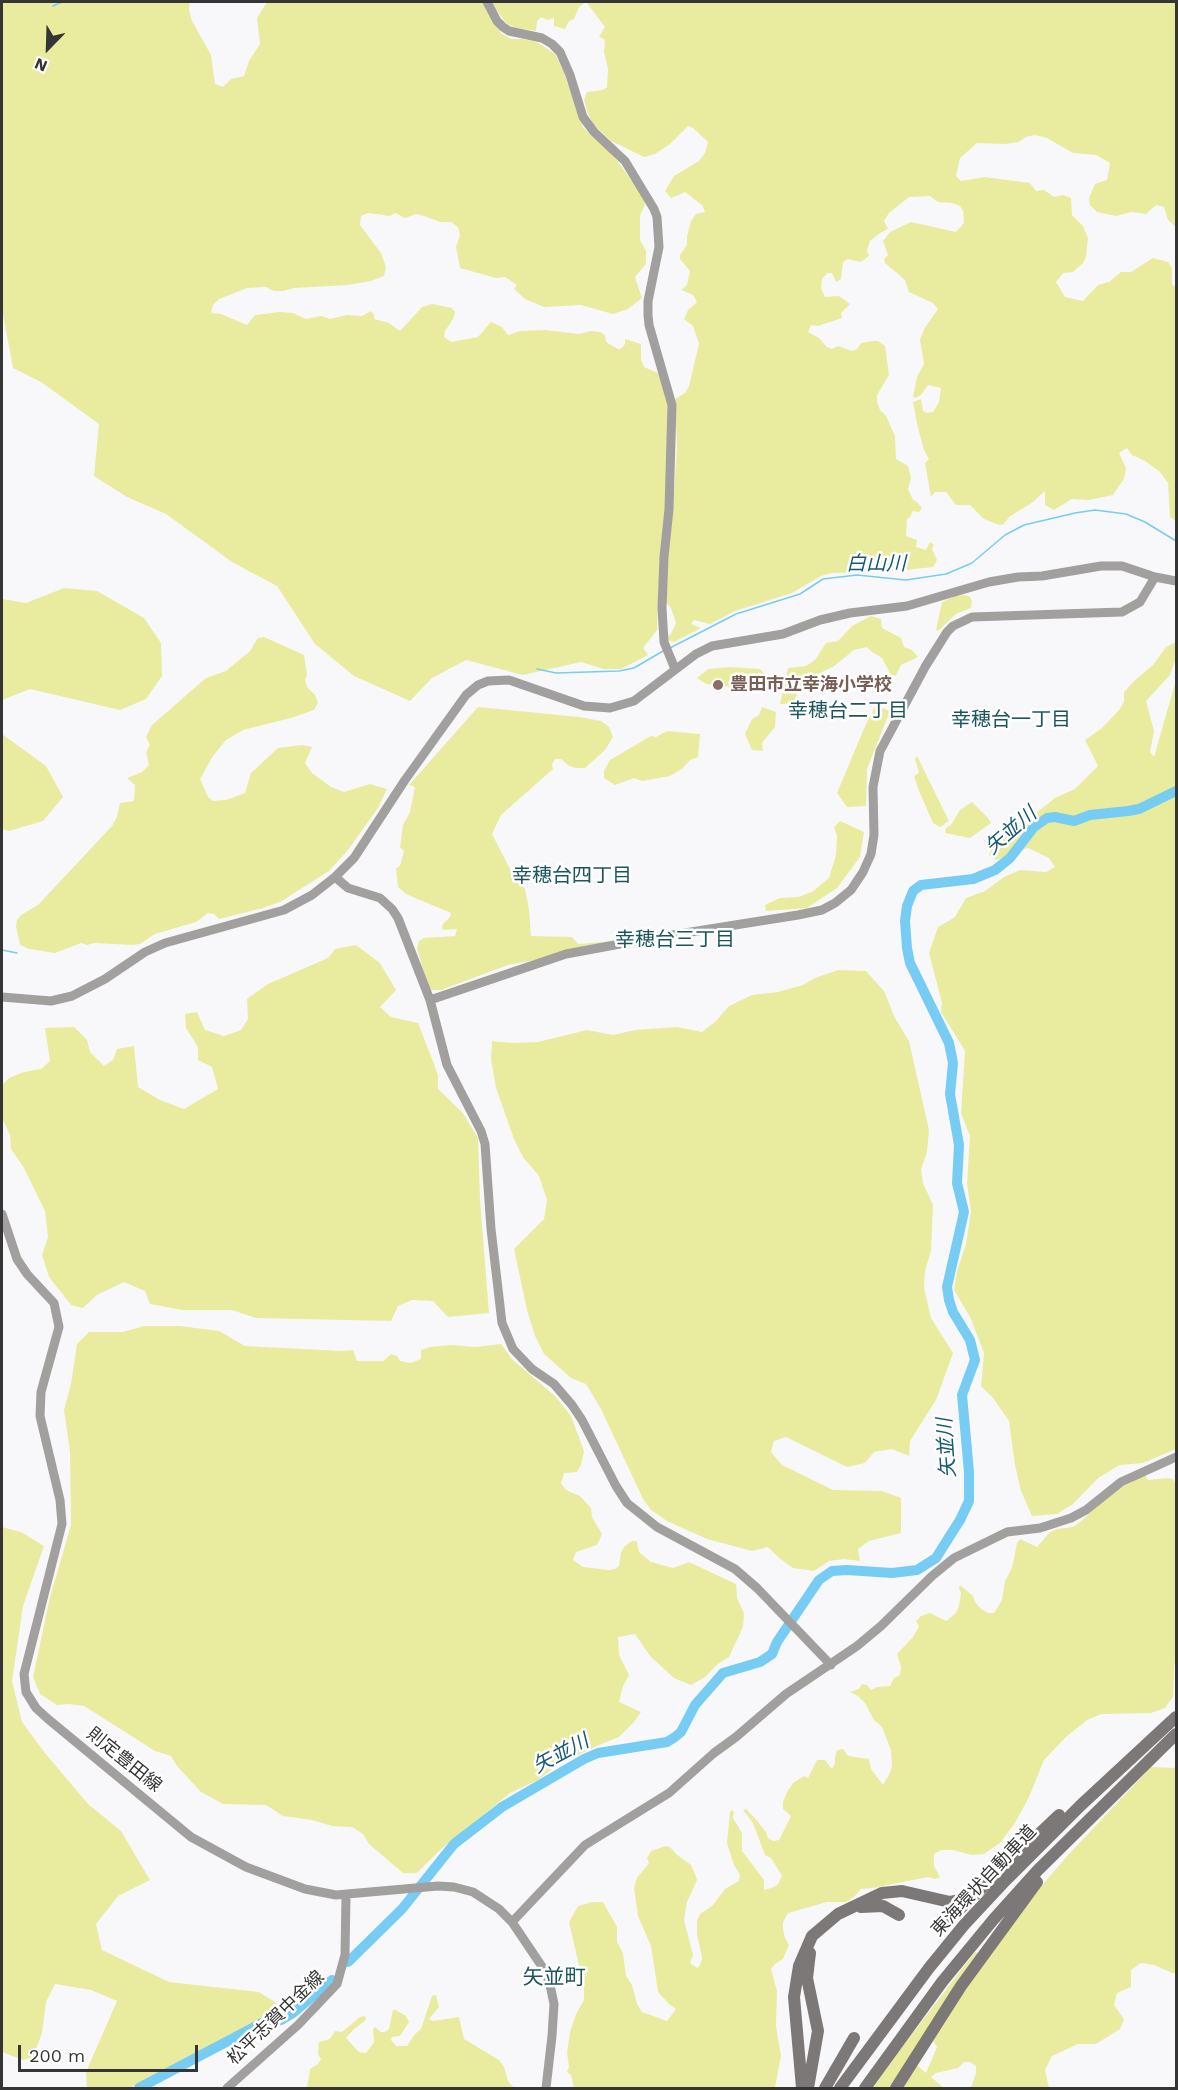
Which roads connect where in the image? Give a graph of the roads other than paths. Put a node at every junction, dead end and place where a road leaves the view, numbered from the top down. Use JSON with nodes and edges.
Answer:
{"nodes":[{"id":1,"x":487,"y":2,"type":"edge"},
{"id":2,"x":1155,"y":577,"type":"junction"},
{"id":3,"x":1176,"y":581,"type":"edge"},
{"id":4,"x":675,"y":669,"type":"junction"},
{"id":5,"x":335,"y":877,"type":"junction"},
{"id":6,"x":2,"y":997,"type":"edge"},
{"id":7,"x":430,"y":999,"type":"junction"},
{"id":8,"x":2,"y":1214,"type":"edge"},
{"id":9,"x":1176,"y":1457,"type":"edge"},
{"id":10,"x":831,"y":1665,"type":"junction"},
{"id":11,"x":1176,"y":1717,"type":"edge"},
{"id":12,"x":1176,"y":1734,"type":"edge"},
{"id":13,"x":1141,"y":1748,"type":"junction"},
{"id":14,"x":1092,"y":1817,"type":"junction"},
{"id":15,"x":346,"y":1896,"type":"junction"},
{"id":16,"x":971,"y":1898,"type":"junction"},
{"id":17,"x":898,"y":1915,"type":"dead end"},
{"id":18,"x":512,"y":1922,"type":"junction"},
{"id":19,"x":945,"y":1923,"type":"dead end"},
{"id":20,"x":854,"y":2038,"type":"dead end"},
{"id":21,"x":227,"y":2088,"type":"edge"},
{"id":22,"x":546,"y":2088,"type":"edge"},
{"id":23,"x":802,"y":2088,"type":"edge"},
{"id":24,"x":808,"y":2088,"type":"edge"},
{"id":25,"x":825,"y":2088,"type":"edge"},
{"id":26,"x":840,"y":2088,"type":"edge"},
{"id":27,"x":865,"y":2088,"type":"edge"},
{"id":28,"x":896,"y":2088,"type":"edge"}],
"edges":[{"from":1,"to":4,"type":"street"},
{"from":2,"to":3,"type":"street"},
{"from":2,"to":4,"type":"street"},
{"from":2,"to":7,"type":"street"},
{"from":4,"to":5,"type":"street"},
{"from":5,"to":6,"type":"street"},
{"from":5,"to":7,"type":"street"},
{"from":7,"to":10,"type":"street"},
{"from":8,"to":15,"type":"street","name":"則定豊田線"},
{"from":9,"to":10,"type":"street"},
{"from":10,"to":18,"type":"street"},
{"from":11,"to":13,"type":"highway","name":"東海環状自動車道"},
{"from":12,"to":14,"type":"highway","name":"東海環状自動車道"},
{"from":13,"to":16,"type":"highway"},
{"from":13,"to":26,"type":"highway","name":"東海環状自動車道"},
{"from":14,"to":27,"type":"highway","name":"東海環状自動車道"},
{"from":14,"to":28,"type":"highway"},
{"from":15,"to":18,"type":"street","name":"則定豊田線"},
{"from":15,"to":21,"type":"street","name":"松平志賀中金線"},
{"from":16,"to":19,"type":"highway"},
{"from":16,"to":23,"type":"highway"},
{"from":17,"to":24,"type":"highway"},
{"from":18,"to":22,"type":"street","name":"則定豊田線"},
{"from":20,"to":25,"type":"highway"}]}
